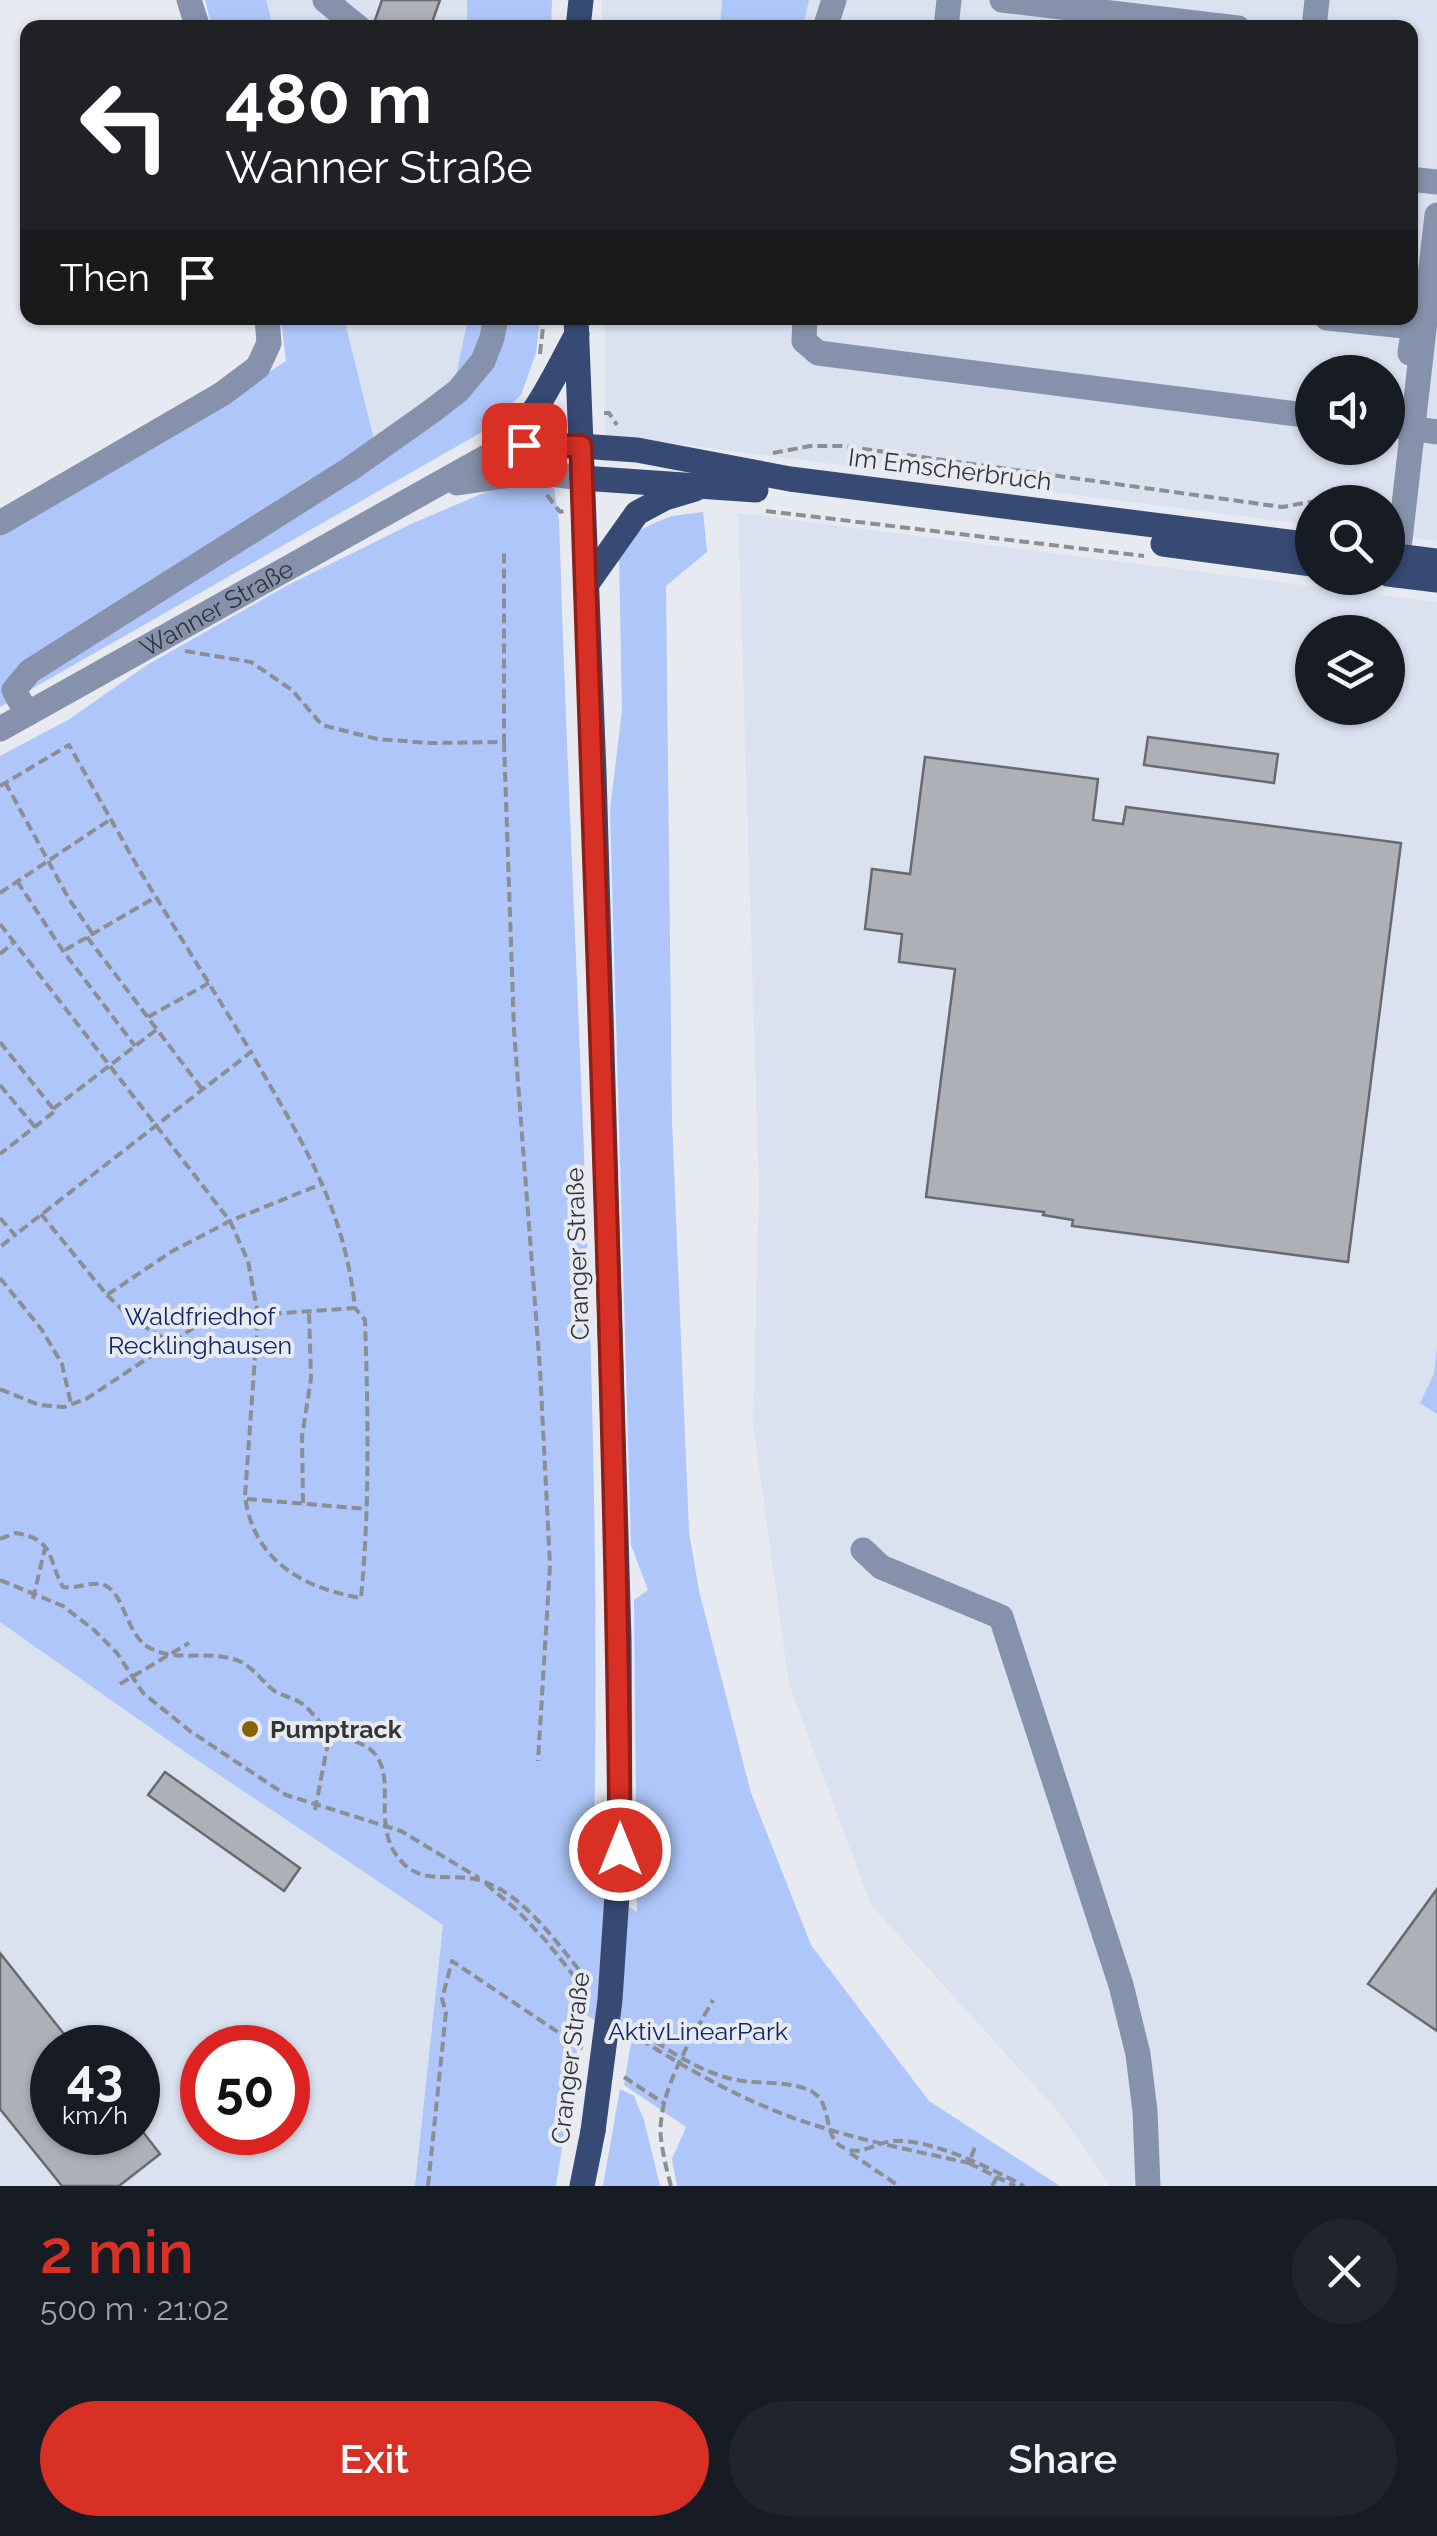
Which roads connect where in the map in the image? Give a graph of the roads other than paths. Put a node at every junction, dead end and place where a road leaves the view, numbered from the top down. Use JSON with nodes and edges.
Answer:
{"nodes":[{"id":1,"x":326,"y":0,"type":"edge"},
{"id":2,"x":1002,"y":0,"type":"edge"},
{"id":3,"x":1337,"y":0,"type":"edge"},
{"id":4,"x":1315,"y":14,"type":"edge"},
{"id":5,"x":350,"y":20,"type":"edge"},
{"id":6,"x":1171,"y":20,"type":"edge"},
{"id":7,"x":1437,"y":215,"type":"edge"},
{"id":8,"x":1433,"y":278,"type":"edge"},
{"id":9,"x":267,"y":325,"type":"edge"},
{"id":10,"x":495,"y":325,"type":"edge"},
{"id":11,"x":805,"y":325,"type":"edge"},
{"id":12,"x":1395,"y":325,"type":"edge"},
{"id":13,"x":577,"y":326,"type":"edge"},
{"id":14,"x":1419,"y":367,"type":"junction"},
{"id":15,"x":1295,"y":414,"type":"edge"},
{"id":16,"x":1418,"y":420,"type":"edge"},
{"id":17,"x":581,"y":446,"type":"junction"},
{"id":18,"x":500,"y":450,"type":"junction"},
{"id":19,"x":704,"y":475,"type":"junction"},
{"id":20,"x":582,"y":478,"type":"junction"},
{"id":21,"x":736,"y":479,"type":"junction"},
{"id":22,"x":433,"y":488,"type":"junction"},
{"id":23,"x":1405,"y":494,"type":"edge"},
{"id":24,"x":0,"y":522,"type":"edge"},
{"id":25,"x":1295,"y":543,"type":"edge"},
{"id":26,"x":1295,"y":561,"type":"edge"},
{"id":27,"x":1437,"y":561,"type":"edge"},
{"id":28,"x":1405,"y":564,"type":"edge"},
{"id":29,"x":1405,"y":569,"type":"edge"},
{"id":30,"x":1437,"y":580,"type":"edge"},
{"id":31,"x":586,"y":585,"type":"junction"},
{"id":32,"x":0,"y":667,"type":"edge"},
{"id":33,"x":14,"y":690,"type":"junction"},
{"id":34,"x":27,"y":714,"type":"junction"},
{"id":35,"x":0,"y":729,"type":"edge"},
{"id":36,"x":864,"y":1550,"type":"dead end"},
{"id":37,"x":582,"y":2186,"type":"edge"},
{"id":38,"x":1148,"y":2186,"type":"edge"}],
"edges":[{"from":1,"to":5,"type":"street"},
{"from":2,"to":6,"type":"street"},
{"from":3,"to":4,"type":"street"},
{"from":7,"to":8,"type":"street"},
{"from":8,"to":14,"type":"street"},
{"from":9,"to":24,"type":"street"},
{"from":10,"to":33,"type":"street"},
{"from":11,"to":15,"type":"street"},
{"from":12,"to":14,"type":"street"},
{"from":13,"to":17,"type":"main road","name":"Cranger Straße"},
{"from":13,"to":18,"type":"main road"},
{"from":14,"to":16,"type":"street"},
{"from":16,"to":23,"type":"street"},
{"from":17,"to":18,"type":"street","name":"Wanner Straße"},
{"from":17,"to":19,"type":"main road","name":"Im Emscherbruch"},
{"from":17,"to":20,"type":"main road","name":"Cranger Straße"},
{"from":18,"to":22,"type":"street","name":"Wanner Straße"},
{"from":19,"to":20,"type":"main road","name":"Im Emscherbruch"},
{"from":19,"to":21,"type":"main road","name":"Im Emscherbruch"},
{"from":19,"to":31,"type":"main road"},
{"from":20,"to":22,"type":"street","name":"Wanner Straße"},
{"from":20,"to":31,"type":"main road","name":"Cranger Straße"},
{"from":21,"to":25,"type":"main road","name":"Im Emscherbruch"},
{"from":21,"to":26,"type":"main road","name":"Im Emscherbruch"},
{"from":22,"to":34,"type":"street","name":"Wanner Straße"},
{"from":27,"to":28,"type":"main road"},
{"from":29,"to":30,"type":"main road"},
{"from":31,"to":37,"type":"main road","name":"Cranger Straße","bridge":true},
{"from":32,"to":33,"type":"street"},
{"from":33,"to":34,"type":"street"},
{"from":34,"to":35,"type":"street","name":"Wanner Straße"},
{"from":36,"to":38,"type":"street"}]}
